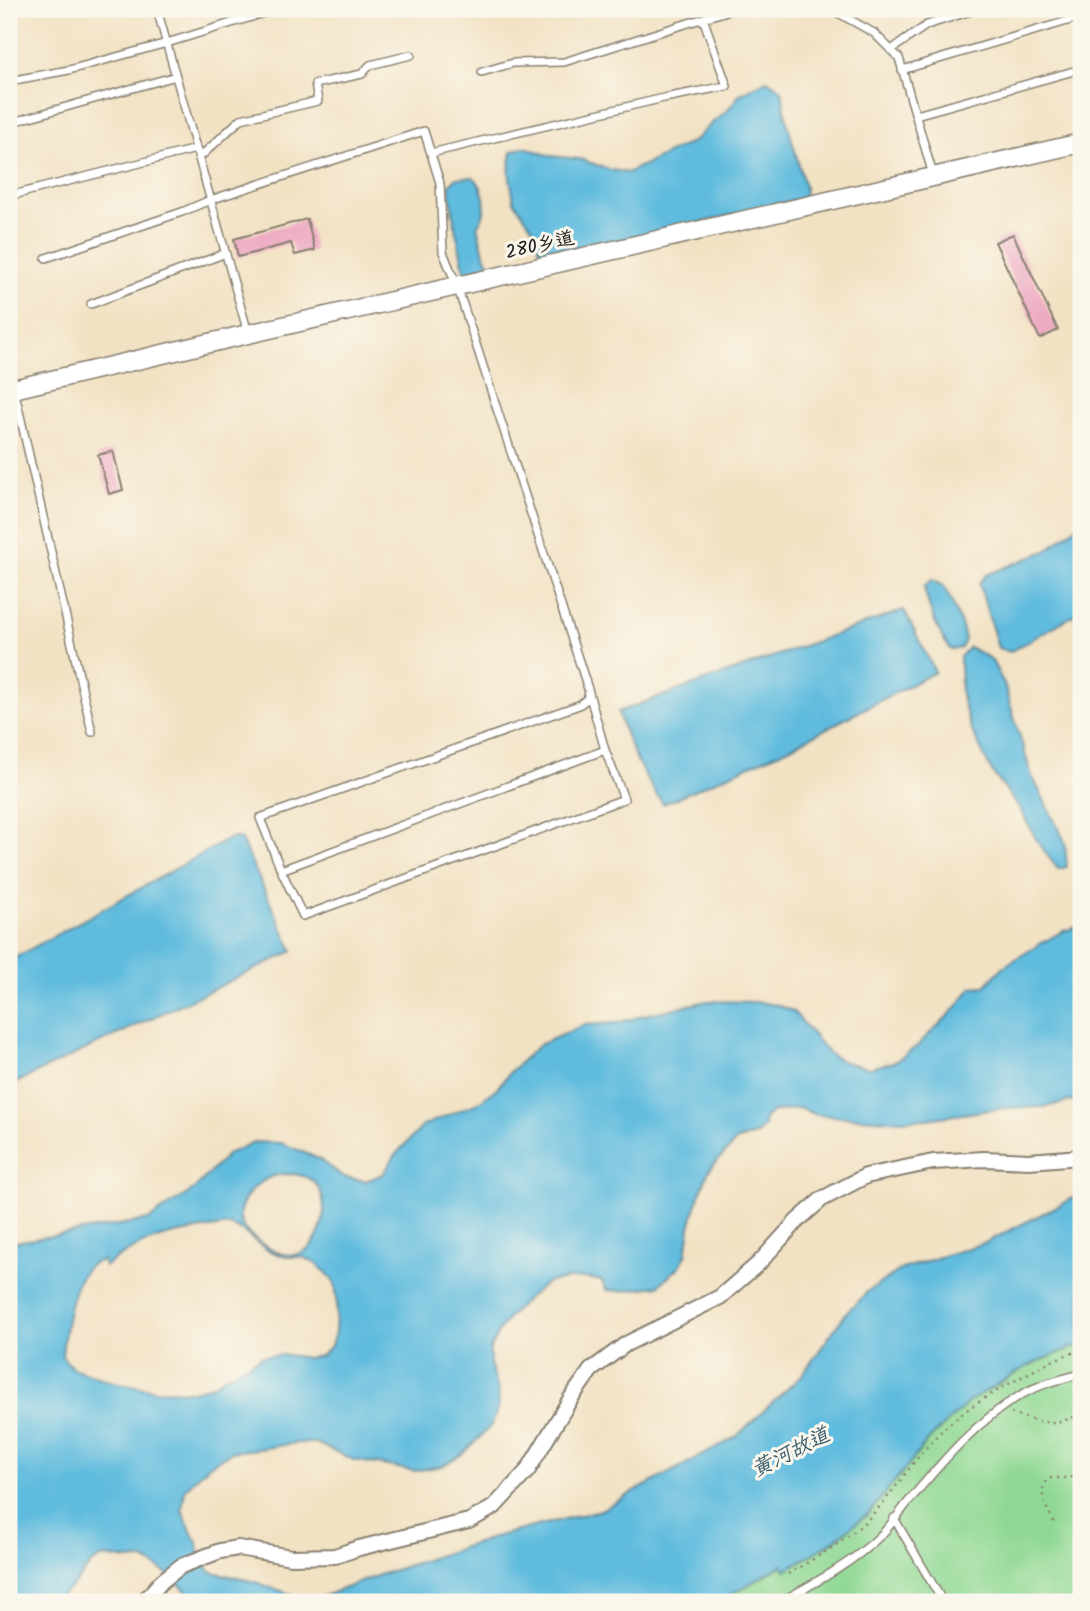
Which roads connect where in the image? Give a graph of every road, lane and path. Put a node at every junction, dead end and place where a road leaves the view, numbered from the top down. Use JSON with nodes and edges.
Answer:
{"nodes":[{"id":1,"x":157,"y":9,"type":"edge"},
{"id":2,"x":278,"y":9,"type":"edge"},
{"id":3,"x":733,"y":9,"type":"edge"},
{"id":4,"x":831,"y":9,"type":"edge"},
{"id":5,"x":977,"y":9,"type":"edge"},
{"id":6,"x":1081,"y":17,"type":"edge"},
{"id":7,"x":703,"y":18,"type":"junction"},
{"id":8,"x":167,"y":43,"type":"junction"},
{"id":9,"x":891,"y":50,"type":"junction"},
{"id":10,"x":411,"y":55,"type":"dead end"},
{"id":11,"x":1081,"y":69,"type":"edge"},
{"id":12,"x":902,"y":70,"type":"junction"},
{"id":13,"x":482,"y":72,"type":"dead end"},
{"id":14,"x":176,"y":76,"type":"junction"},
{"id":15,"x":9,"y":81,"type":"edge"},
{"id":16,"x":916,"y":115,"type":"junction"},
{"id":17,"x":9,"y":123,"type":"edge"},
{"id":18,"x":1081,"y":142,"type":"edge"},
{"id":19,"x":197,"y":153,"type":"junction"},
{"id":20,"x":431,"y":153,"type":"junction"},
{"id":21,"x":934,"y":177,"type":"junction"},
{"id":22,"x":9,"y":196,"type":"edge"},
{"id":23,"x":211,"y":200,"type":"junction"},
{"id":24,"x":226,"y":254,"type":"junction"},
{"id":25,"x":46,"y":258,"type":"dead end"},
{"id":26,"x":457,"y":286,"type":"junction"},
{"id":27,"x":91,"y":304,"type":"dead end"},
{"id":28,"x":248,"y":334,"type":"junction"},
{"id":29,"x":11,"y":390,"type":"edge"},
{"id":30,"x":589,"y":692,"type":"junction"},
{"id":31,"x":92,"y":732,"type":"dead end"},
{"id":32,"x":605,"y":750,"type":"junction"},
{"id":33,"x":281,"y":870,"type":"junction"},
{"id":34,"x":1081,"y":1157,"type":"edge"},
{"id":35,"x":1081,"y":1351,"type":"edge"},
{"id":36,"x":1081,"y":1374,"type":"edge"},
{"id":37,"x":990,"y":1394,"type":"junction"},
{"id":38,"x":1000,"y":1409,"type":"junction"},
{"id":39,"x":1081,"y":1413,"type":"edge"},
{"id":40,"x":1081,"y":1475,"type":"edge"},
{"id":41,"x":894,"y":1518,"type":"junction"},
{"id":42,"x":1054,"y":1522,"type":"dead end"},
{"id":43,"x":788,"y":1574,"type":"dead end"},
{"id":44,"x":143,"y":1602,"type":"edge"},
{"id":45,"x":780,"y":1602,"type":"edge"},
{"id":46,"x":943,"y":1602,"type":"edge"}],
"edges":[{"from":1,"to":8,"type":"lane"},
{"from":2,"to":8,"type":"lane"},
{"from":3,"to":7,"type":"lane"},
{"from":4,"to":9,"type":"lane"},
{"from":5,"to":9,"type":"lane"},
{"from":6,"to":12,"type":"lane"},
{"from":7,"to":13,"type":"lane"},
{"from":7,"to":20,"type":"lane"},
{"from":8,"to":14,"type":"lane"},
{"from":8,"to":15,"type":"lane"},
{"from":9,"to":12,"type":"lane"},
{"from":10,"to":19,"type":"lane"},
{"from":11,"to":16,"type":"lane"},
{"from":12,"to":16,"type":"lane"},
{"from":14,"to":17,"type":"lane"},
{"from":14,"to":19,"type":"lane"},
{"from":16,"to":21,"type":"lane"},
{"from":18,"to":21,"type":"street","name":"280乡道"},
{"from":19,"to":22,"type":"lane"},
{"from":19,"to":23,"type":"lane"},
{"from":20,"to":23,"type":"lane"},
{"from":20,"to":26,"type":"lane"},
{"from":21,"to":26,"type":"street","name":"280乡道"},
{"from":23,"to":24,"type":"lane"},
{"from":23,"to":25,"type":"lane"},
{"from":24,"to":27,"type":"lane"},
{"from":24,"to":28,"type":"lane"},
{"from":26,"to":28,"type":"street","name":"280乡道"},
{"from":26,"to":30,"type":"lane"},
{"from":28,"to":29,"type":"street","name":"280乡道"},
{"from":29,"to":31,"type":"lane"},
{"from":30,"to":32,"type":"lane"},
{"from":30,"to":33,"type":"lane"},
{"from":32,"to":33,"type":"lane"},
{"from":32,"to":33,"type":"lane"},
{"from":34,"to":44,"type":"street"},
{"from":35,"to":37,"type":"path"},
{"from":36,"to":38,"type":"lane"},
{"from":37,"to":38,"type":"path"},
{"from":37,"to":43,"type":"path"},
{"from":38,"to":39,"type":"path"},
{"from":38,"to":41,"type":"lane"},
{"from":40,"to":42,"type":"path"},
{"from":41,"to":45,"type":"lane"},
{"from":41,"to":46,"type":"lane"}]}
